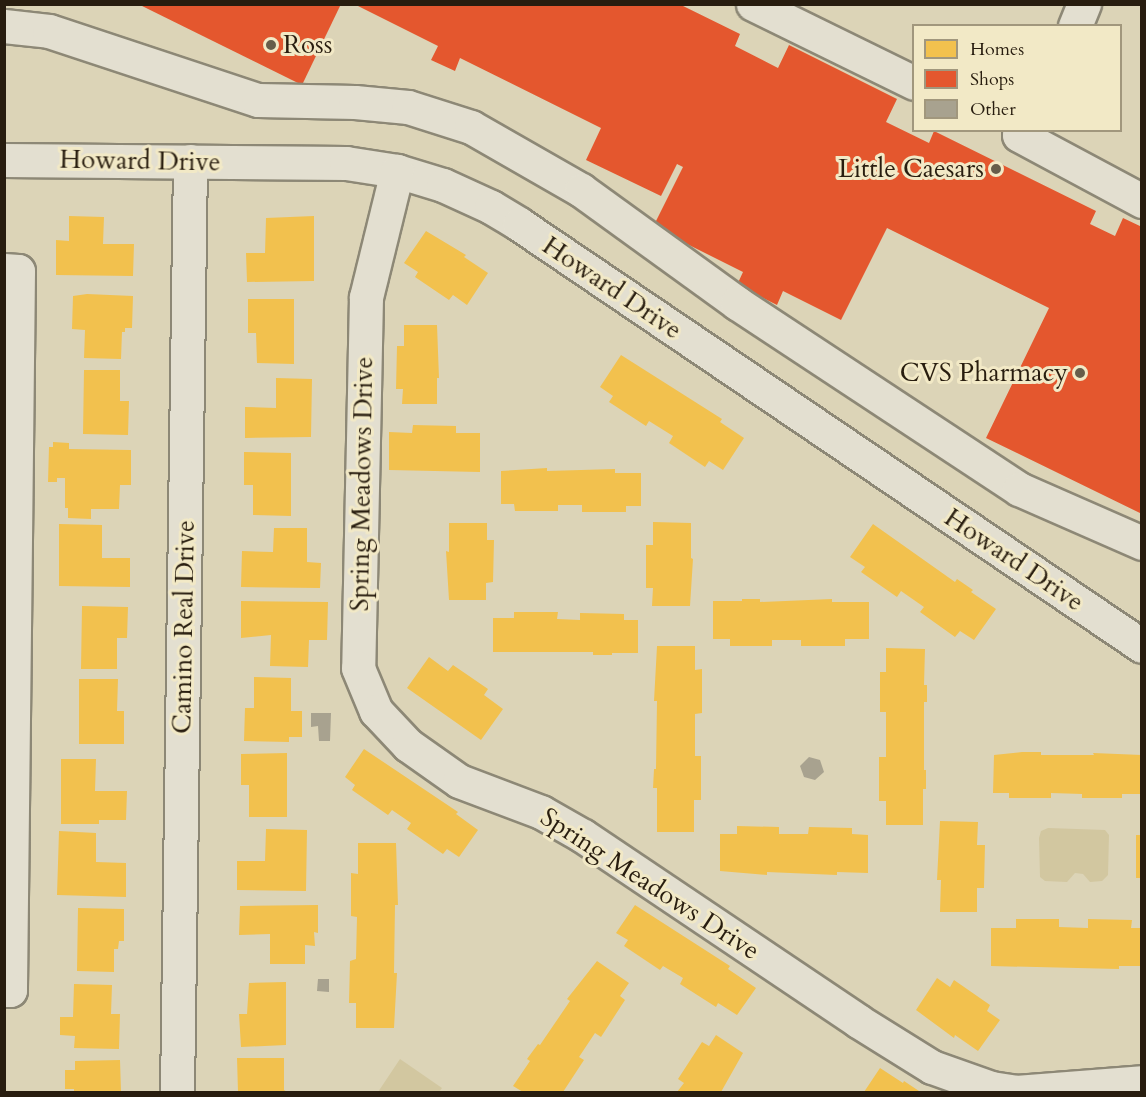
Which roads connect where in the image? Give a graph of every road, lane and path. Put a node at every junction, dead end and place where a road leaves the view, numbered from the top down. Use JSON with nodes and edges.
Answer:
{"nodes":[{"id":1,"x":753,"y":4,"type":"edge"},
{"id":2,"x":1084,"y":4,"type":"edge"},
{"id":3,"x":1076,"y":24,"type":"edge"},
{"id":4,"x":4,"y":26,"type":"edge"},
{"id":5,"x":912,"y":82,"type":"edge"},
{"id":6,"x":1017,"y":132,"type":"edge"},
{"id":7,"x":4,"y":160,"type":"edge"},
{"id":8,"x":190,"y":161,"type":"junction"},
{"id":9,"x":397,"y":171,"type":"junction"},
{"id":10,"x":1142,"y":201,"type":"edge"},
{"id":11,"x":4,"y":270,"type":"edge"},
{"id":12,"x":1142,"y":543,"type":"edge"},
{"id":13,"x":1142,"y":646,"type":"edge"},
{"id":14,"x":4,"y":990,"type":"edge"},
{"id":15,"x":1142,"y":1082,"type":"edge"},
{"id":16,"x":177,"y":1092,"type":"edge"}],
"edges":[{"from":1,"to":5,"type":"street"},
{"from":2,"to":3,"type":"street"},
{"from":4,"to":12,"type":"street"},
{"from":6,"to":10,"type":"street"},
{"from":7,"to":8,"type":"street","name":"Howard Drive"},
{"from":8,"to":9,"type":"street","name":"Howard Drive"},
{"from":8,"to":16,"type":"street","name":"Camino Real Drive"},
{"from":9,"to":13,"type":"street","name":"Howard Drive"},
{"from":9,"to":15,"type":"street","name":"Spring Meadows Drive"},
{"from":11,"to":14,"type":"street"}]}
